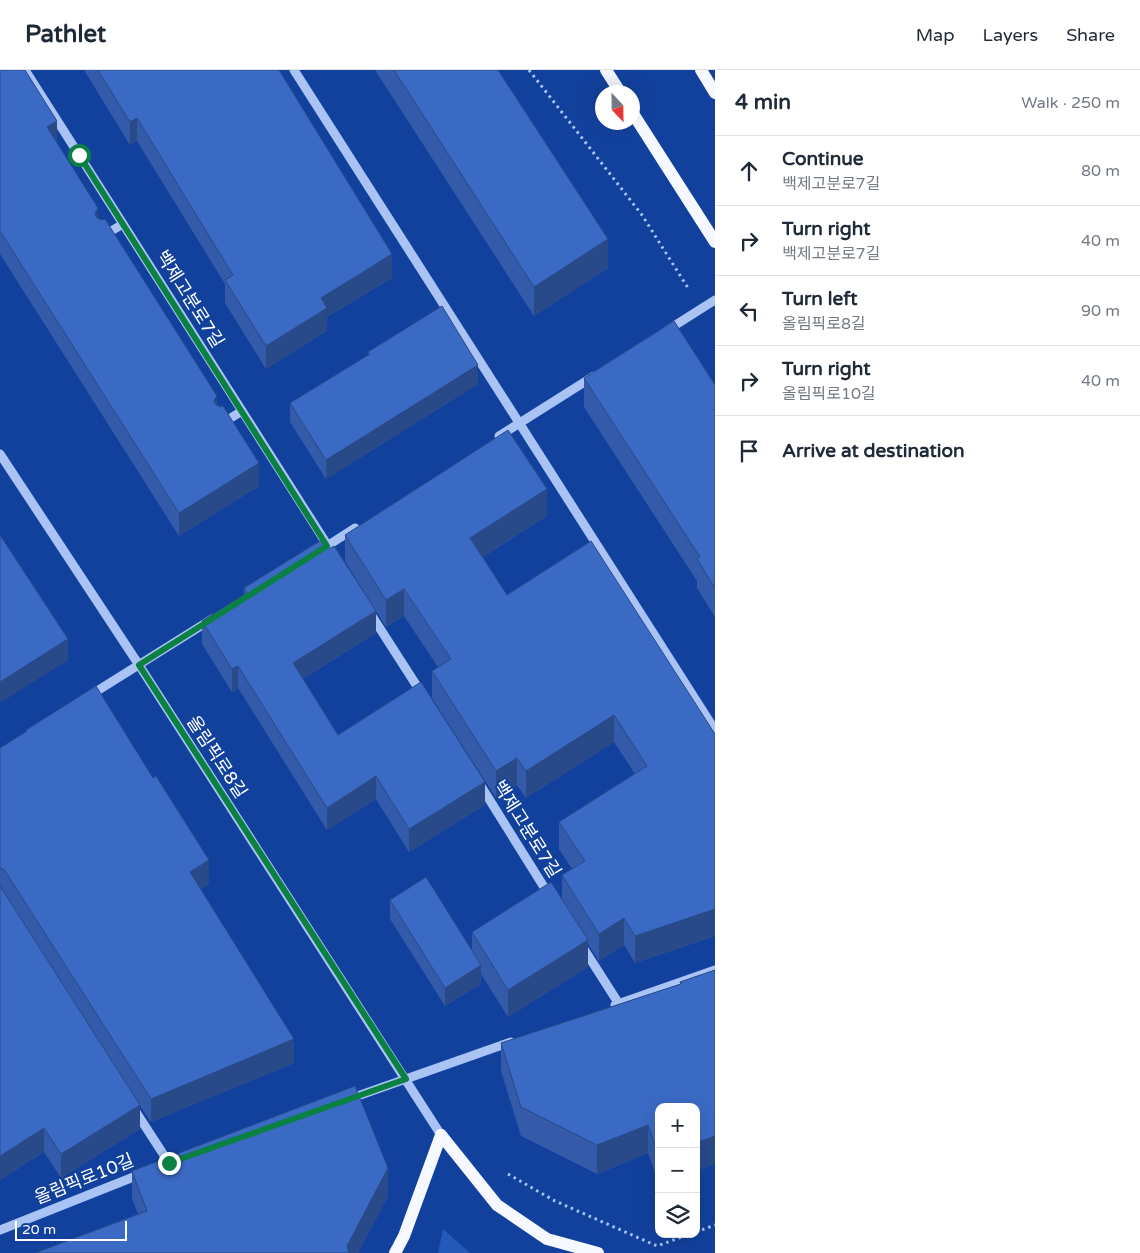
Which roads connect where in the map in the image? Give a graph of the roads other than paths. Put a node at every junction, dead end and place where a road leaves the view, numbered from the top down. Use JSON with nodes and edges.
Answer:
{"nodes":[{"id":1,"x":25,"y":70,"type":"edge"},
{"id":2,"x":294,"y":70,"type":"edge"},
{"id":3,"x":606,"y":70,"type":"edge"},
{"id":4,"x":701,"y":70,"type":"edge"},
{"id":5,"x":616,"y":85,"type":"edge"},
{"id":6,"x":715,"y":93,"type":"edge"},
{"id":7,"x":640,"y":125,"type":"edge"},
{"id":8,"x":123,"y":224,"type":"junction"},
{"id":9,"x":101,"y":237,"type":"edge"},
{"id":10,"x":715,"y":242,"type":"edge"},
{"id":11,"x":715,"y":300,"type":"edge"},
{"id":12,"x":660,"y":335,"type":"edge"},
{"id":13,"x":602,"y":371,"type":"edge"},
{"id":14,"x":242,"y":411,"type":"junction"},
{"id":15,"x":519,"y":423,"type":"junction"},
{"id":16,"x":220,"y":424,"type":"edge"},
{"id":17,"x":494,"y":439,"type":"edge"},
{"id":18,"x":0,"y":454,"type":"edge"},
{"id":19,"x":361,"y":525,"type":"edge"},
{"id":20,"x":327,"y":546,"type":"junction"},
{"id":21,"x":319,"y":551,"type":"edge"},
{"id":22,"x":338,"y":562,"type":"edge"},
{"id":23,"x":364,"y":604,"type":"edge"},
{"id":24,"x":221,"y":613,"type":"edge"},
{"id":25,"x":139,"y":665,"type":"junction"},
{"id":26,"x":82,"y":701,"type":"edge"},
{"id":27,"x":428,"y":704,"type":"edge"},
{"id":28,"x":715,"y":730,"type":"edge"},
{"id":29,"x":476,"y":779,"type":"edge"},
{"id":30,"x":556,"y":904,"type":"edge"},
{"id":31,"x":577,"y":937,"type":"edge"},
{"id":32,"x":715,"y":970,"type":"edge"},
{"id":33,"x":619,"y":1004,"type":"junction"},
{"id":34,"x":610,"y":1007,"type":"edge"},
{"id":35,"x":517,"y":1040,"type":"edge"},
{"id":36,"x":406,"y":1079,"type":"junction"},
{"id":37,"x":342,"y":1102,"type":"edge"},
{"id":38,"x":132,"y":1105,"type":"edge"},
{"id":39,"x":441,"y":1135,"type":"junction"},
{"id":40,"x":0,"y":1230,"type":"edge"},
{"id":41,"x":395,"y":1253,"type":"edge"},
{"id":42,"x":598,"y":1253,"type":"edge"}],
"edges":[{"from":1,"to":8,"type":"street","name":"백제고분로7길"},
{"from":2,"to":15,"type":"street"},
{"from":3,"to":5,"type":"main road"},
{"from":4,"to":6,"type":"main road"},
{"from":7,"to":10,"type":"main road"},
{"from":8,"to":9,"type":"street"},
{"from":8,"to":14,"type":"street","name":"백제고분로7길"},
{"from":11,"to":12,"type":"street"},
{"from":13,"to":15,"type":"street"},
{"from":14,"to":16,"type":"street"},
{"from":14,"to":20,"type":"street","name":"백제고분로7길"},
{"from":15,"to":17,"type":"street"},
{"from":15,"to":28,"type":"street"},
{"from":18,"to":25,"type":"street","name":"올림픽로8길"},
{"from":19,"to":20,"type":"street"},
{"from":20,"to":21,"type":"street"},
{"from":20,"to":22,"type":"street","name":"백제고분로7길"},
{"from":23,"to":27,"type":"street"},
{"from":24,"to":25,"type":"street"},
{"from":25,"to":26,"type":"street"},
{"from":25,"to":36,"type":"street","name":"올림픽로8길"},
{"from":29,"to":30,"type":"street","name":"백제고분로7길"},
{"from":31,"to":33,"type":"street"},
{"from":32,"to":33,"type":"street"},
{"from":33,"to":34,"type":"street"},
{"from":35,"to":36,"type":"street"},
{"from":36,"to":37,"type":"street"},
{"from":36,"to":39,"type":"street","name":"올림픽로8길"},
{"from":38,"to":40,"type":"street","name":"올림픽로10길"},
{"from":39,"to":41,"type":"main road"},
{"from":39,"to":42,"type":"main road"}]}
